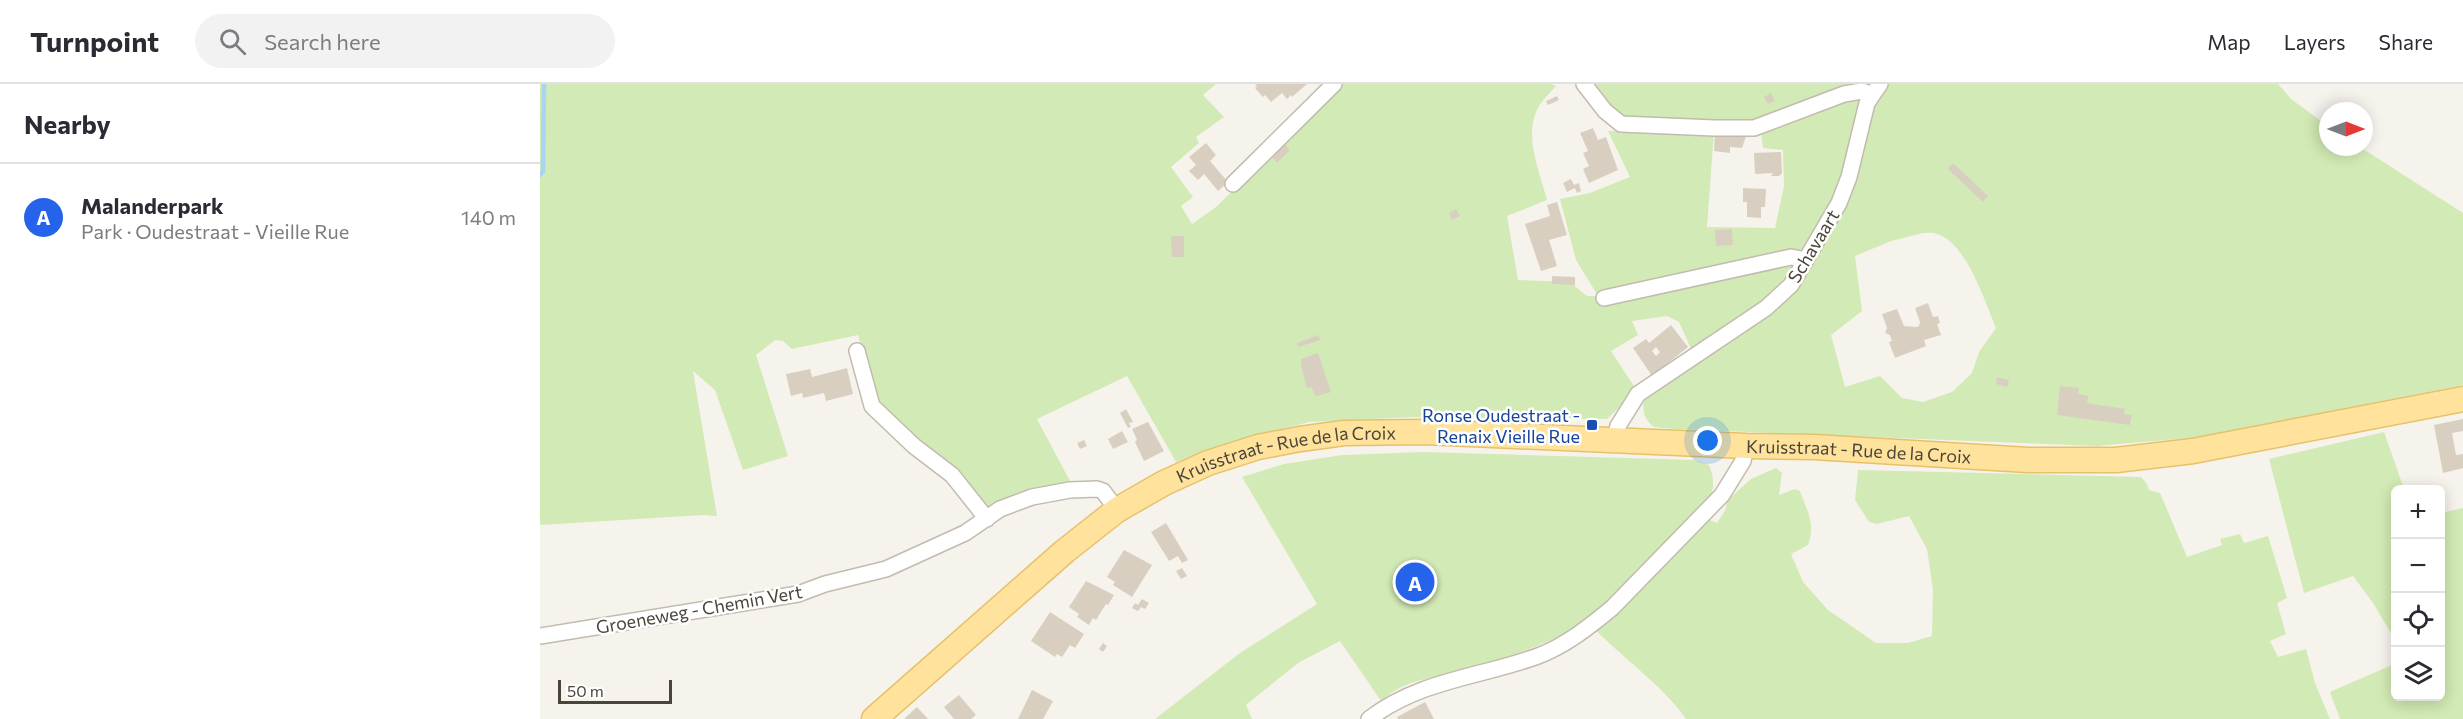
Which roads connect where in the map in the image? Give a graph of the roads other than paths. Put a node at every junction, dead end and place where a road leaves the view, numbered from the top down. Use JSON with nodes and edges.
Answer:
{"nodes":[{"id":1,"x":1334,"y":84,"type":"edge"},
{"id":2,"x":1584,"y":84,"type":"edge"},
{"id":3,"x":1875,"y":89,"type":"edge"},
{"id":4,"x":1233,"y":184,"type":"dead end"},
{"id":5,"x":1806,"y":260,"type":"junction"},
{"id":6,"x":1604,"y":298,"type":"dead end"},
{"id":7,"x":857,"y":351,"type":"dead end"},
{"id":8,"x":2463,"y":399,"type":"edge"},
{"id":9,"x":1614,"y":440,"type":"junction"},
{"id":10,"x":1746,"y":446,"type":"junction"},
{"id":11,"x":1117,"y":510,"type":"junction"},
{"id":12,"x":987,"y":519,"type":"junction"},
{"id":13,"x":540,"y":636,"type":"edge"},
{"id":14,"x":874,"y":719,"type":"edge"},
{"id":15,"x":1369,"y":719,"type":"edge"}],
"edges":[{"from":1,"to":4,"type":"street"},
{"from":2,"to":3,"type":"street"},
{"from":3,"to":5,"type":"street","name":"Schavaart"},
{"from":5,"to":6,"type":"street"},
{"from":5,"to":9,"type":"street","name":"Schavaart"},
{"from":7,"to":12,"type":"street"},
{"from":8,"to":10,"type":"main road","name":"Kruisstraat - Rue de la Croix"},
{"from":9,"to":10,"type":"main road","name":"Kruisstraat - Rue de la Croix"},
{"from":9,"to":11,"type":"main road","name":"Kruisstraat - Rue de la Croix"},
{"from":10,"to":15,"type":"street"},
{"from":11,"to":12,"type":"street","name":"Groeneweg - Chemin Vert"},
{"from":11,"to":14,"type":"main road","name":"Kruisstraat - Rue de la Croix"},
{"from":12,"to":13,"type":"street","name":"Groeneweg - Chemin Vert"}]}
